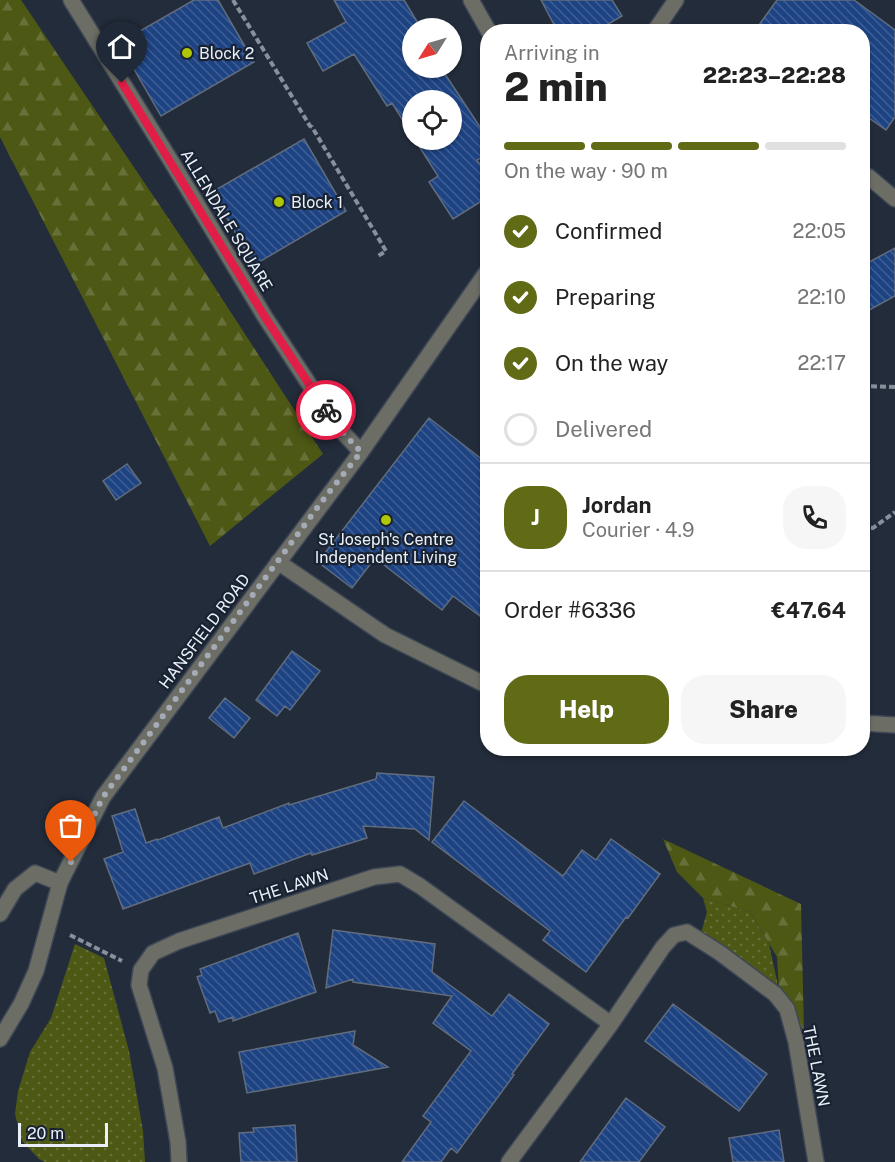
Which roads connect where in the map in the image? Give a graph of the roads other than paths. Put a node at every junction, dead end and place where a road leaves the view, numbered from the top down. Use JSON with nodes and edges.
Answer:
{"nodes":[{"id":1,"x":71,"y":0,"type":"edge"},
{"id":2,"x":471,"y":0,"type":"edge"},
{"id":3,"x":676,"y":0,"type":"edge"},
{"id":4,"x":484,"y":24,"type":"edge"},
{"id":5,"x":660,"y":24,"type":"edge"},
{"id":6,"x":870,"y":178,"type":"edge"},
{"id":7,"x":895,"y":199,"type":"edge"},
{"id":8,"x":480,"y":281,"type":"edge"},
{"id":9,"x":361,"y":452,"type":"junction"},
{"id":10,"x":278,"y":562,"type":"junction"},
{"id":11,"x":480,"y":682,"type":"edge"},
{"id":12,"x":870,"y":723,"type":"edge"},
{"id":13,"x":895,"y":725,"type":"edge"},
{"id":14,"x":60,"y":883,"type":"junction"},
{"id":15,"x":0,"y":914,"type":"edge"},
{"id":16,"x":611,"y":1024,"type":"junction"},
{"id":17,"x":0,"y":1039,"type":"edge"},
{"id":18,"x":180,"y":1162,"type":"edge"},
{"id":19,"x":509,"y":1162,"type":"edge"},
{"id":20,"x":816,"y":1162,"type":"edge"}],
"edges":[{"from":1,"to":9,"type":"street","name":"ALLENDALE SQUARE"},
{"from":2,"to":4,"type":"street"},
{"from":3,"to":5,"type":"street"},
{"from":6,"to":7,"type":"street"},
{"from":8,"to":9,"type":"street","name":"HANSFIELD ROAD"},
{"from":9,"to":10,"type":"street","name":"HANSFIELD ROAD"},
{"from":10,"to":11,"type":"street"},
{"from":10,"to":14,"type":"street","name":"HANSFIELD ROAD"},
{"from":12,"to":13,"type":"street"},
{"from":14,"to":15,"type":"street"},
{"from":14,"to":17,"type":"street","name":"HANSFIELD ROAD"},
{"from":16,"to":18,"type":"street","name":"THE LAWN"},
{"from":16,"to":19,"type":"street","name":"THE LAWN"},
{"from":16,"to":20,"type":"street","name":"THE LAWN"}]}
